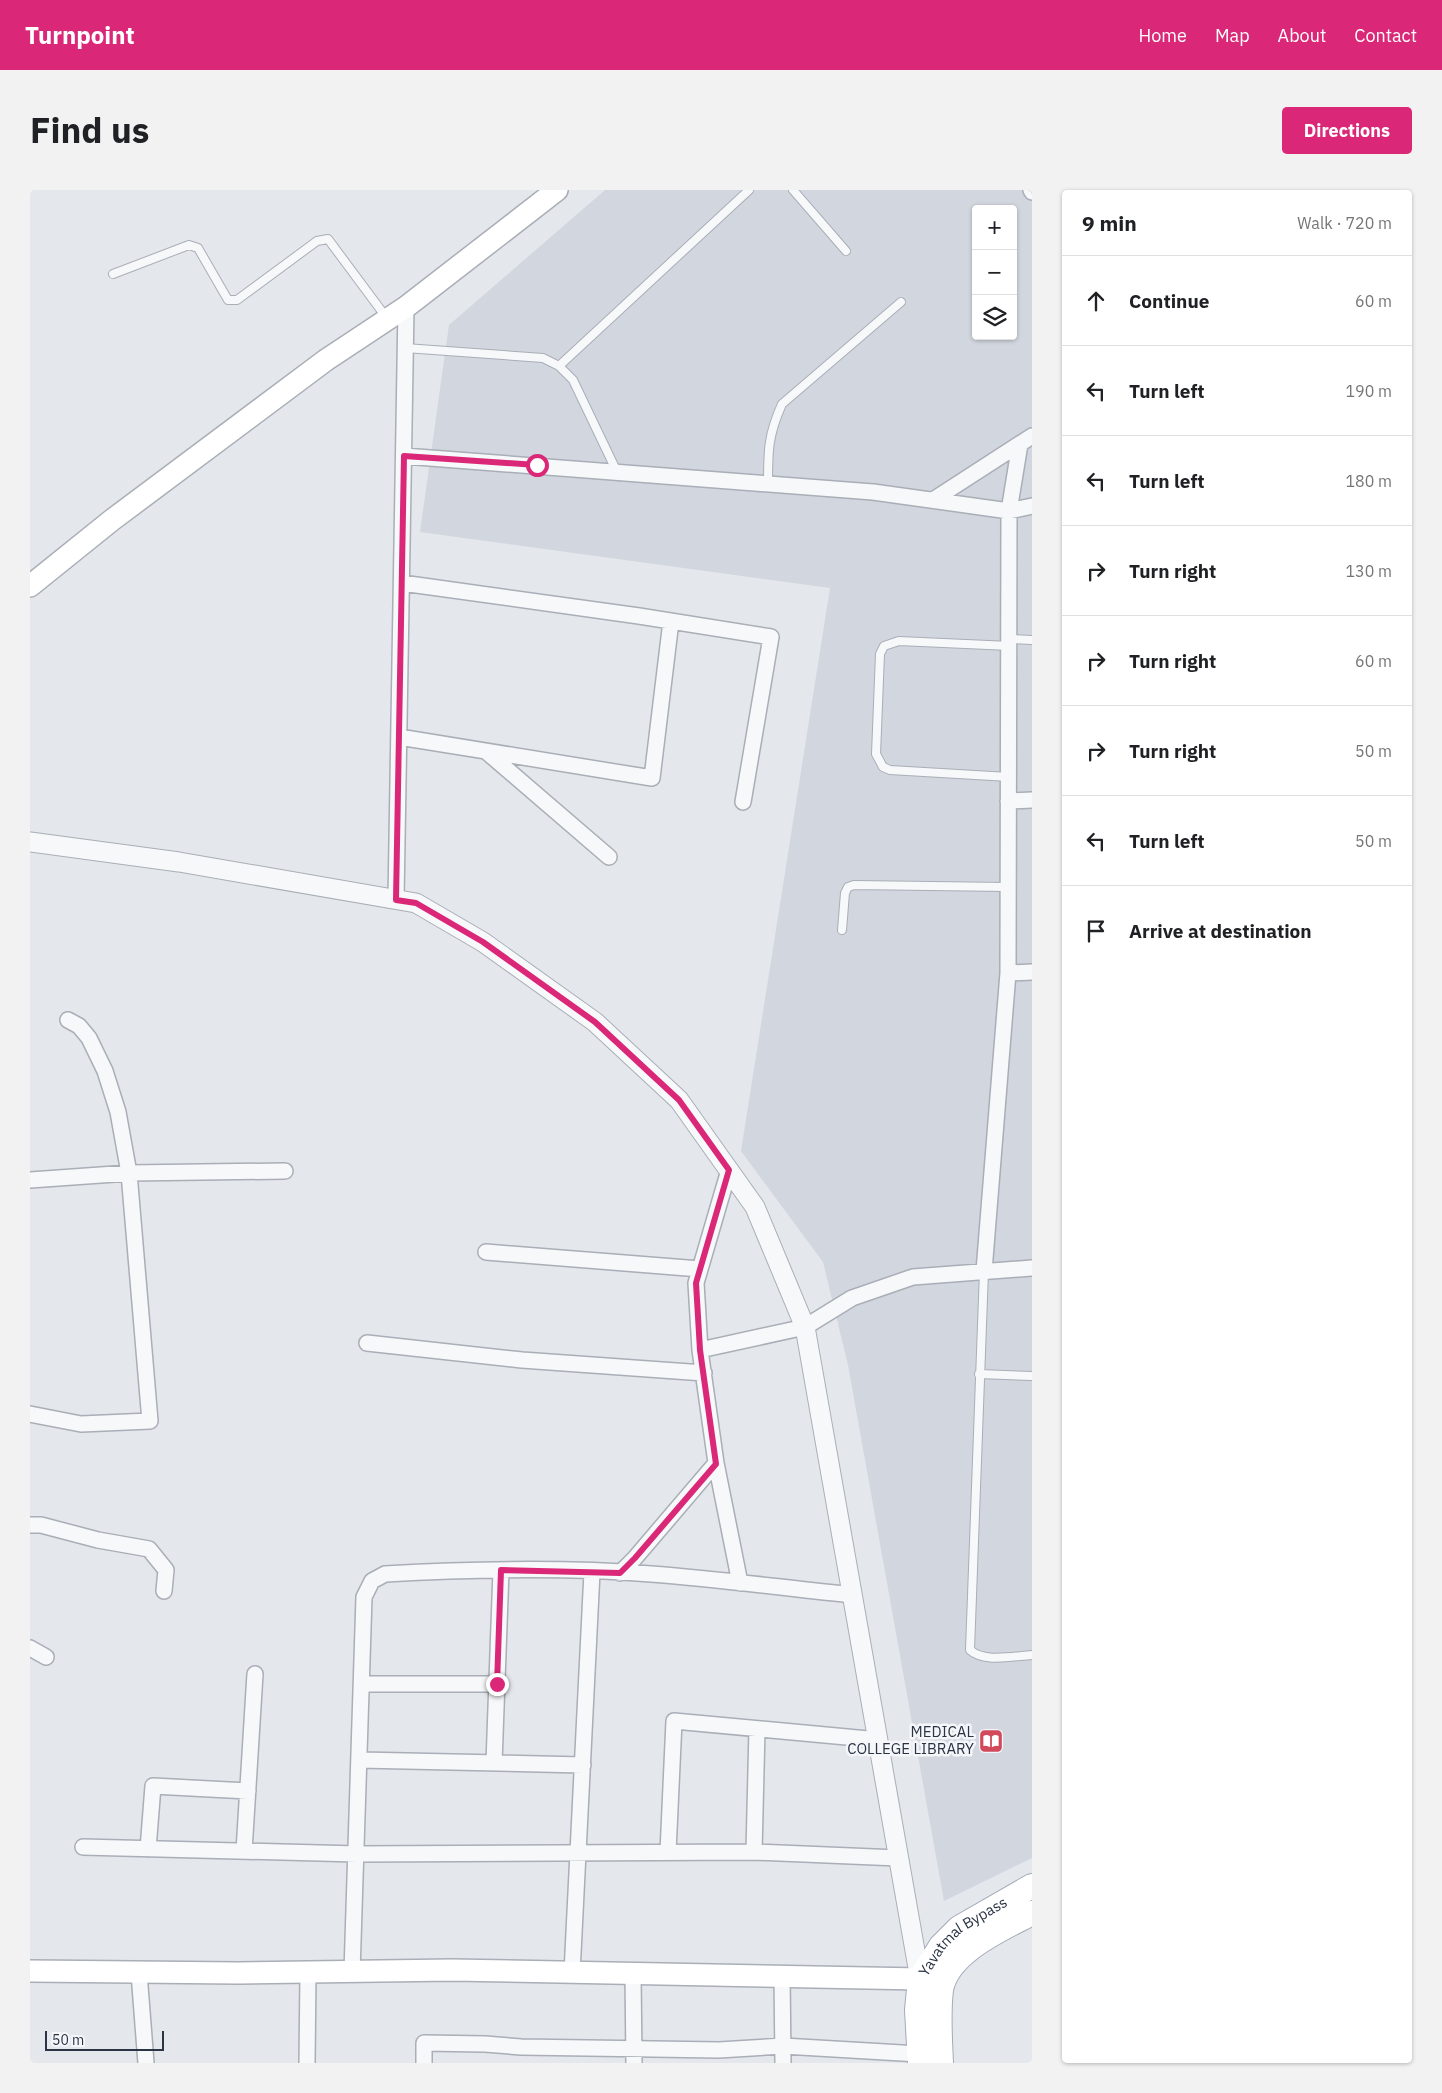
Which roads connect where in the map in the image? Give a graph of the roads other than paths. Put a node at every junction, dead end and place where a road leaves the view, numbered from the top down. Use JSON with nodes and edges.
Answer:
{"nodes":[{"id":1,"x":556,"y":190,"type":"edge"},
{"id":2,"x":750,"y":190,"type":"edge"},
{"id":3,"x":793,"y":190,"type":"edge"},
{"id":4,"x":846,"y":251,"type":"dead end"},
{"id":5,"x":114,"y":274,"type":"dead end"},
{"id":6,"x":901,"y":302,"type":"dead end"},
{"id":7,"x":406,"y":306,"type":"junction"},
{"id":8,"x":387,"y":319,"type":"junction"},
{"id":9,"x":405,"y":348,"type":"junction"},
{"id":10,"x":559,"y":366,"type":"junction"},
{"id":11,"x":1026,"y":440,"type":"edge"},
{"id":12,"x":404,"y":456,"type":"junction"},
{"id":13,"x":618,"y":472,"type":"junction"},
{"id":14,"x":768,"y":484,"type":"junction"},
{"id":15,"x":933,"y":500,"type":"junction"},
{"id":16,"x":1032,"y":506,"type":"edge"},
{"id":17,"x":1009,"y":512,"type":"junction"},
{"id":18,"x":402,"y":583,"type":"junction"},
{"id":19,"x":30,"y":586,"type":"edge"},
{"id":20,"x":671,"y":621,"type":"junction"},
{"id":21,"x":1032,"y":640,"type":"edge"},
{"id":22,"x":1010,"y":642,"type":"junction"},
{"id":23,"x":399,"y":737,"type":"junction"},
{"id":24,"x":487,"y":752,"type":"junction"},
{"id":25,"x":1009,"y":777,"type":"junction"},
{"id":26,"x":1032,"y":800,"type":"edge"},
{"id":27,"x":743,"y":802,"type":"dead end"},
{"id":28,"x":1008,"y":802,"type":"junction"},
{"id":29,"x":30,"y":842,"type":"edge"},
{"id":30,"x":609,"y":857,"type":"dead end"},
{"id":31,"x":1008,"y":887,"type":"junction"},
{"id":32,"x":396,"y":900,"type":"junction"},
{"id":33,"x":842,"y":930,"type":"dead end"},
{"id":34,"x":1032,"y":972,"type":"edge"},
{"id":35,"x":1008,"y":974,"type":"junction"},
{"id":36,"x":68,"y":1020,"type":"dead end"},
{"id":37,"x":729,"y":1170,"type":"junction"},
{"id":38,"x":285,"y":1171,"type":"dead end"},
{"id":39,"x":129,"y":1173,"type":"junction"},
{"id":40,"x":30,"y":1180,"type":"edge"},
{"id":41,"x":486,"y":1252,"type":"dead end"},
{"id":42,"x":1032,"y":1268,"type":"edge"},
{"id":43,"x":700,"y":1269,"type":"junction"},
{"id":44,"x":984,"y":1271,"type":"junction"},
{"id":45,"x":805,"y":1327,"type":"junction"},
{"id":46,"x":367,"y":1343,"type":"dead end"},
{"id":47,"x":700,"y":1350,"type":"junction"},
{"id":48,"x":704,"y":1373,"type":"junction"},
{"id":49,"x":979,"y":1374,"type":"junction"},
{"id":50,"x":1032,"y":1376,"type":"edge"},
{"id":51,"x":30,"y":1414,"type":"edge"},
{"id":52,"x":716,"y":1464,"type":"junction"},
{"id":53,"x":30,"y":1525,"type":"edge"},
{"id":54,"x":501,"y":1570,"type":"junction"},
{"id":55,"x":592,"y":1572,"type":"junction"},
{"id":56,"x":620,"y":1573,"type":"junction"},
{"id":57,"x":740,"y":1583,"type":"junction"},
{"id":58,"x":164,"y":1592,"type":"dead end"},
{"id":59,"x":852,"y":1595,"type":"junction"},
{"id":60,"x":30,"y":1648,"type":"edge"},
{"id":61,"x":1032,"y":1655,"type":"edge"},
{"id":62,"x":46,"y":1657,"type":"dead end"},
{"id":63,"x":255,"y":1674,"type":"dead end"},
{"id":64,"x":363,"y":1684,"type":"junction"},
{"id":65,"x":497,"y":1684,"type":"junction"},
{"id":66,"x":756,"y":1728,"type":"junction"},
{"id":67,"x":879,"y":1740,"type":"junction"},
{"id":68,"x":360,"y":1760,"type":"junction"},
{"id":69,"x":494,"y":1763,"type":"junction"},
{"id":70,"x":583,"y":1765,"type":"junction"},
{"id":71,"x":248,"y":1791,"type":"junction"},
{"id":72,"x":83,"y":1848,"type":"dead end"},
{"id":73,"x":148,"y":1849,"type":"junction"},
{"id":74,"x":244,"y":1851,"type":"junction"},
{"id":75,"x":578,"y":1852,"type":"junction"},
{"id":76,"x":668,"y":1852,"type":"junction"},
{"id":77,"x":754,"y":1852,"type":"junction"},
{"id":78,"x":357,"y":1854,"type":"junction"},
{"id":79,"x":898,"y":1858,"type":"junction"},
{"id":80,"x":1032,"y":1886,"type":"edge"},
{"id":81,"x":1032,"y":1912,"type":"edge"},
{"id":82,"x":30,"y":1971,"type":"edge"},
{"id":83,"x":139,"y":1972,"type":"junction"},
{"id":84,"x":308,"y":1972,"type":"junction"},
{"id":85,"x":352,"y":1972,"type":"junction"},
{"id":86,"x":572,"y":1973,"type":"junction"},
{"id":87,"x":634,"y":1974,"type":"junction"},
{"id":88,"x":782,"y":1975,"type":"junction"},
{"id":89,"x":931,"y":1984,"type":"junction"},
{"id":90,"x":782,"y":2046,"type":"junction"},
{"id":91,"x":634,"y":2056,"type":"edge"},
{"id":92,"x":927,"y":2060,"type":"edge"},
{"id":93,"x":146,"y":2063,"type":"edge"},
{"id":94,"x":307,"y":2063,"type":"edge"},
{"id":95,"x":424,"y":2063,"type":"edge"},
{"id":96,"x":783,"y":2063,"type":"edge"}],
"edges":[{"from":1,"to":7,"type":"main road"},
{"from":2,"to":10,"type":"lane"},
{"from":3,"to":4,"type":"lane"},
{"from":5,"to":8,"type":"lane"},
{"from":6,"to":14,"type":"lane"},
{"from":7,"to":8,"type":"main road"},
{"from":7,"to":9,"type":"street"},
{"from":8,"to":19,"type":"main road"},
{"from":9,"to":10,"type":"lane"},
{"from":9,"to":12,"type":"street"},
{"from":10,"to":13,"type":"lane"},
{"from":11,"to":15,"type":"street"},
{"from":11,"to":17,"type":"street"},
{"from":12,"to":13,"type":"street"},
{"from":12,"to":18,"type":"street"},
{"from":13,"to":14,"type":"street"},
{"from":14,"to":15,"type":"street"},
{"from":15,"to":17,"type":"street"},
{"from":16,"to":17,"type":"street"},
{"from":17,"to":22,"type":"street"},
{"from":18,"to":20,"type":"street"},
{"from":18,"to":23,"type":"street"},
{"from":20,"to":24,"type":"street"},
{"from":20,"to":27,"type":"street"},
{"from":21,"to":22,"type":"lane"},
{"from":22,"to":25,"type":"street"},
{"from":22,"to":25,"type":"lane"},
{"from":23,"to":24,"type":"street"},
{"from":23,"to":32,"type":"street"},
{"from":24,"to":30,"type":"street"},
{"from":25,"to":28,"type":"street"},
{"from":26,"to":28,"type":"street"},
{"from":28,"to":31,"type":"street"},
{"from":29,"to":32,"type":"street"},
{"from":31,"to":33,"type":"lane"},
{"from":31,"to":35,"type":"street"},
{"from":32,"to":37,"type":"street"},
{"from":34,"to":35,"type":"street"},
{"from":35,"to":44,"type":"street"},
{"from":36,"to":39,"type":"street"},
{"from":37,"to":43,"type":"street"},
{"from":37,"to":45,"type":"street"},
{"from":38,"to":39,"type":"street"},
{"from":39,"to":40,"type":"street"},
{"from":39,"to":51,"type":"street"},
{"from":41,"to":43,"type":"street"},
{"from":42,"to":44,"type":"street"},
{"from":43,"to":47,"type":"street"},
{"from":44,"to":45,"type":"street"},
{"from":44,"to":49,"type":"lane"},
{"from":45,"to":47,"type":"street"},
{"from":45,"to":59,"type":"street"},
{"from":46,"to":48,"type":"street"},
{"from":47,"to":48,"type":"street"},
{"from":48,"to":52,"type":"street"},
{"from":49,"to":50,"type":"lane"},
{"from":49,"to":61,"type":"lane"},
{"from":52,"to":56,"type":"street"},
{"from":52,"to":57,"type":"street"},
{"from":53,"to":58,"type":"street"},
{"from":54,"to":55,"type":"street"},
{"from":54,"to":64,"type":"street"},
{"from":54,"to":65,"type":"street"},
{"from":55,"to":56,"type":"street"},
{"from":55,"to":70,"type":"street"},
{"from":56,"to":57,"type":"street"},
{"from":57,"to":59,"type":"street"},
{"from":59,"to":67,"type":"street"},
{"from":60,"to":62,"type":"street"},
{"from":63,"to":71,"type":"street"},
{"from":64,"to":65,"type":"street"},
{"from":64,"to":68,"type":"street"},
{"from":65,"to":69,"type":"street"},
{"from":66,"to":67,"type":"street"},
{"from":66,"to":76,"type":"street"},
{"from":66,"to":77,"type":"street"},
{"from":67,"to":79,"type":"street"},
{"from":68,"to":69,"type":"street"},
{"from":68,"to":78,"type":"street"},
{"from":69,"to":70,"type":"street"},
{"from":70,"to":75,"type":"street"},
{"from":71,"to":73,"type":"street"},
{"from":71,"to":74,"type":"street"},
{"from":72,"to":73,"type":"street"},
{"from":73,"to":74,"type":"street"},
{"from":74,"to":78,"type":"street"},
{"from":75,"to":76,"type":"street"},
{"from":75,"to":78,"type":"street"},
{"from":75,"to":86,"type":"street"},
{"from":76,"to":77,"type":"street"},
{"from":77,"to":79,"type":"street"},
{"from":78,"to":85,"type":"street"},
{"from":79,"to":89,"type":"street"},
{"from":80,"to":89,"type":"main road","name":"Yavatmal Bypass"},
{"from":81,"to":89,"type":"main road","name":"Yavatmal Bypass"},
{"from":82,"to":83,"type":"main road"},
{"from":83,"to":84,"type":"main road"},
{"from":83,"to":93,"type":"street"},
{"from":84,"to":85,"type":"main road"},
{"from":84,"to":94,"type":"street"},
{"from":85,"to":86,"type":"main road"},
{"from":86,"to":87,"type":"main road"},
{"from":87,"to":88,"type":"main road"},
{"from":87,"to":91,"type":"street"},
{"from":88,"to":89,"type":"main road"},
{"from":88,"to":90,"type":"street"},
{"from":89,"to":92,"type":"main road","name":"Yavatmal Bypass"},
{"from":90,"to":91,"type":"street"},
{"from":90,"to":92,"type":"street"},
{"from":90,"to":96,"type":"street"},
{"from":91,"to":95,"type":"street"}]}
